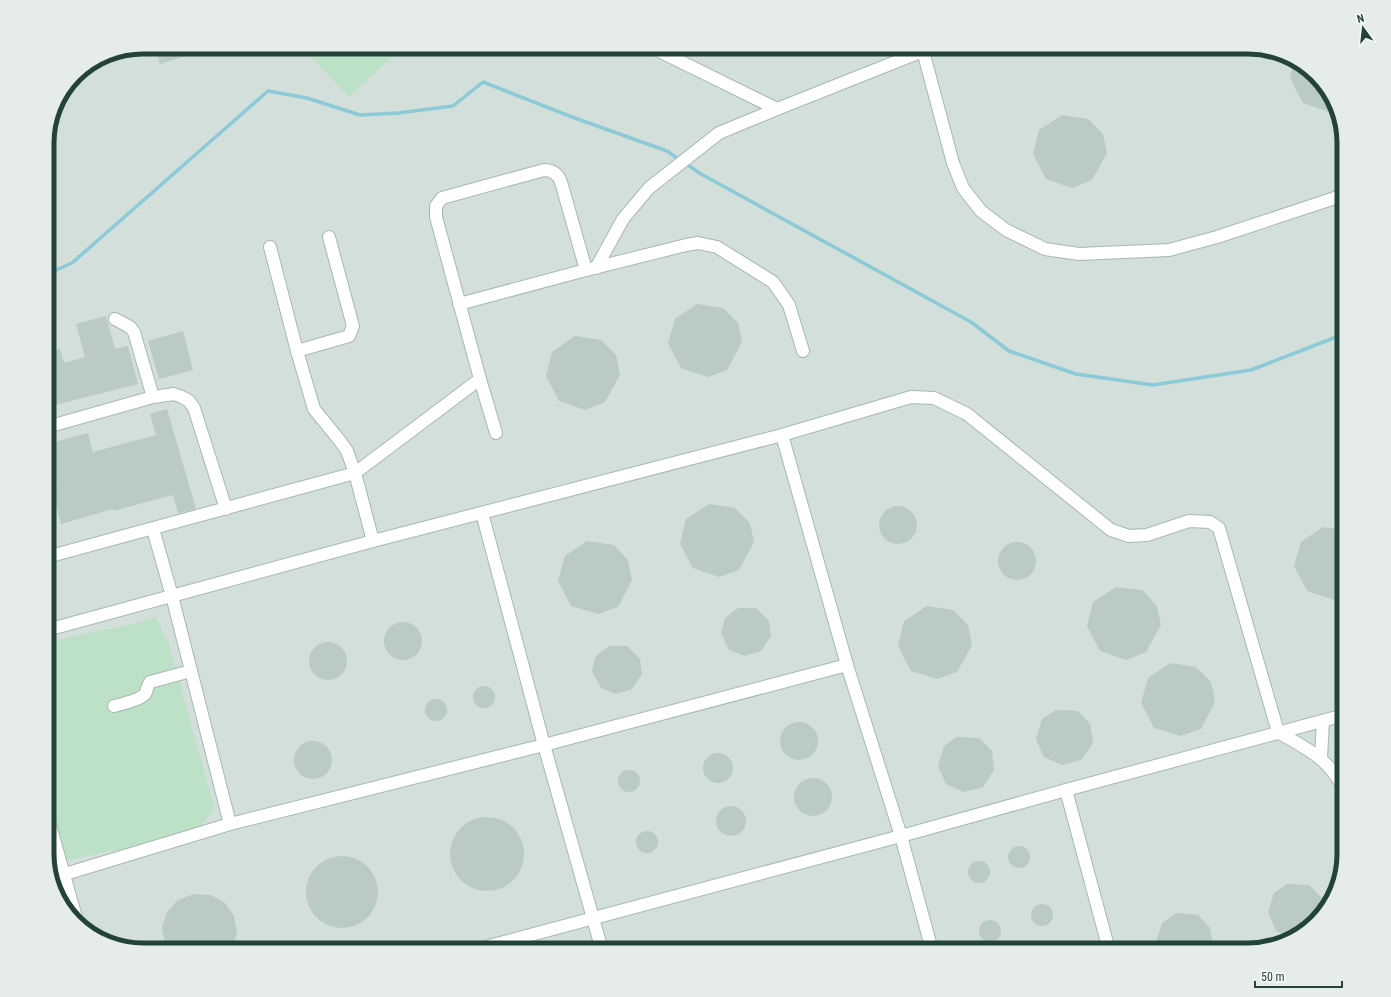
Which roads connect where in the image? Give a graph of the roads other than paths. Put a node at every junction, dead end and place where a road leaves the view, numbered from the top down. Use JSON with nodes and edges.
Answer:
{"nodes":[{"id":1,"x":665,"y":54,"type":"edge"},
{"id":2,"x":911,"y":54,"type":"edge"},
{"id":3,"x":924,"y":54,"type":"edge"},
{"id":4,"x":777,"y":109,"type":"junction"},
{"id":5,"x":1337,"y":197,"type":"edge"},
{"id":6,"x":329,"y":237,"type":"dead end"},
{"id":7,"x":270,"y":247,"type":"dead end"},
{"id":8,"x":591,"y":269,"type":"junction"},
{"id":9,"x":459,"y":304,"type":"junction"},
{"id":10,"x":115,"y":318,"type":"dead end"},
{"id":11,"x":297,"y":351,"type":"junction"},
{"id":12,"x":803,"y":351,"type":"dead end"},
{"id":13,"x":480,"y":379,"type":"junction"},
{"id":14,"x":153,"y":397,"type":"junction"},
{"id":15,"x":54,"y":425,"type":"edge"},
{"id":16,"x":496,"y":433,"type":"dead end"},
{"id":17,"x":782,"y":435,"type":"junction"},
{"id":18,"x":355,"y":473,"type":"junction"},
{"id":19,"x":226,"y":509,"type":"junction"},
{"id":20,"x":482,"y":513,"type":"junction"},
{"id":21,"x":153,"y":529,"type":"junction"},
{"id":22,"x":373,"y":541,"type":"junction"},
{"id":23,"x":54,"y":556,"type":"edge"},
{"id":24,"x":172,"y":596,"type":"junction"},
{"id":25,"x":54,"y":628,"type":"edge"},
{"id":26,"x":847,"y":665,"type":"junction"},
{"id":27,"x":191,"y":670,"type":"junction"},
{"id":28,"x":114,"y":706,"type":"dead end"},
{"id":29,"x":1337,"y":717,"type":"edge"},
{"id":30,"x":1323,"y":721,"type":"junction"},
{"id":31,"x":1278,"y":732,"type":"junction"},
{"id":32,"x":544,"y":745,"type":"junction"},
{"id":33,"x":1321,"y":758,"type":"junction"},
{"id":34,"x":1337,"y":776,"type":"edge"},
{"id":35,"x":1066,"y":790,"type":"junction"},
{"id":36,"x":230,"y":824,"type":"junction"},
{"id":37,"x":901,"y":836,"type":"junction"},
{"id":38,"x":54,"y":854,"type":"edge"},
{"id":39,"x":58,"y":876,"type":"edge"},
{"id":40,"x":71,"y":906,"type":"edge"},
{"id":41,"x":593,"y":918,"type":"junction"},
{"id":42,"x":500,"y":943,"type":"edge"},
{"id":43,"x":600,"y":943,"type":"edge"},
{"id":44,"x":930,"y":943,"type":"edge"},
{"id":45,"x":1107,"y":943,"type":"edge"}],
"edges":[{"from":1,"to":4,"type":"lane"},
{"from":2,"to":4,"type":"lane"},
{"from":3,"to":5,"type":"lane"},
{"from":4,"to":8,"type":"lane"},
{"from":6,"to":11,"type":"lane"},
{"from":7,"to":11,"type":"lane"},
{"from":8,"to":9,"type":"lane"},
{"from":8,"to":9,"type":"lane"},
{"from":8,"to":12,"type":"lane"},
{"from":9,"to":13,"type":"lane"},
{"from":10,"to":14,"type":"lane"},
{"from":11,"to":18,"type":"lane"},
{"from":13,"to":16,"type":"lane"},
{"from":13,"to":18,"type":"lane"},
{"from":14,"to":15,"type":"lane"},
{"from":14,"to":19,"type":"lane"},
{"from":17,"to":20,"type":"lane"},
{"from":17,"to":26,"type":"lane"},
{"from":17,"to":31,"type":"lane"},
{"from":18,"to":19,"type":"lane"},
{"from":18,"to":22,"type":"lane"},
{"from":19,"to":21,"type":"lane"},
{"from":20,"to":22,"type":"lane"},
{"from":20,"to":32,"type":"lane"},
{"from":21,"to":23,"type":"lane"},
{"from":21,"to":24,"type":"lane"},
{"from":22,"to":24,"type":"lane"},
{"from":24,"to":25,"type":"lane"},
{"from":24,"to":27,"type":"lane"},
{"from":26,"to":32,"type":"lane"},
{"from":26,"to":37,"type":"lane"},
{"from":27,"to":28,"type":"lane"},
{"from":27,"to":36,"type":"lane"},
{"from":29,"to":30,"type":"lane"},
{"from":30,"to":31,"type":"lane"},
{"from":30,"to":33,"type":"lane"},
{"from":31,"to":33,"type":"lane"},
{"from":31,"to":35,"type":"lane"},
{"from":32,"to":36,"type":"lane"},
{"from":32,"to":41,"type":"lane"},
{"from":33,"to":34,"type":"lane"},
{"from":35,"to":37,"type":"lane"},
{"from":35,"to":45,"type":"lane"},
{"from":36,"to":39,"type":"lane"},
{"from":37,"to":41,"type":"lane"},
{"from":37,"to":44,"type":"lane"},
{"from":38,"to":39,"type":"lane"},
{"from":39,"to":40,"type":"lane"},
{"from":41,"to":42,"type":"lane"},
{"from":41,"to":43,"type":"lane"}]}
